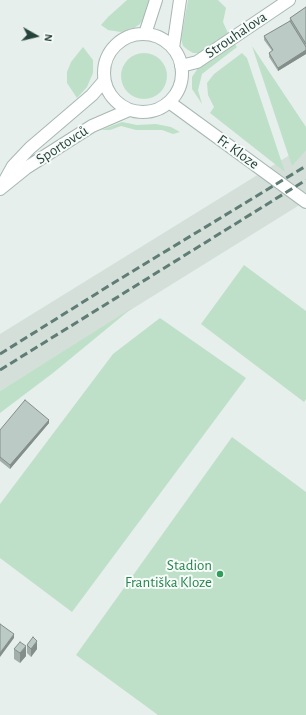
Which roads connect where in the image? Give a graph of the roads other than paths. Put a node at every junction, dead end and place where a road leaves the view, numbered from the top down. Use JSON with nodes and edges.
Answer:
{"nodes":[{"id":1,"x":156,"y":0,"type":"edge"},
{"id":2,"x":180,"y":0,"type":"edge"},
{"id":3,"x":289,"y":0,"type":"edge"},
{"id":4,"x":145,"y":34,"type":"junction"},
{"id":5,"x":173,"y":48,"type":"junction"},
{"id":6,"x":181,"y":66,"type":"junction"},
{"id":7,"x":104,"y":81,"type":"junction"},
{"id":8,"x":169,"y":102,"type":"junction"},
{"id":9,"x":129,"y":110,"type":"junction"},
{"id":10,"x":0,"y":189,"type":"edge"},
{"id":11,"x":306,"y":202,"type":"edge"}],
"edges":[{"from":1,"to":4,"type":"street"},
{"from":2,"to":5,"type":"street"},
{"from":3,"to":6,"type":"street","name":"Strouhalova"},
{"from":4,"to":5,"type":"street","name":"Sportovců"},
{"from":4,"to":7,"type":"street"},
{"from":5,"to":6,"type":"street","name":"Sportovců"},
{"from":6,"to":8,"type":"street","name":"Sportovců"},
{"from":7,"to":9,"type":"street"},
{"from":7,"to":10,"type":"street","name":"Sportovců"},
{"from":8,"to":9,"type":"street","name":"Sportovců"},
{"from":8,"to":11,"type":"street","name":"Fr. Kloze"},
{"from":9,"to":10,"type":"street","name":"Sportovců"}]}
